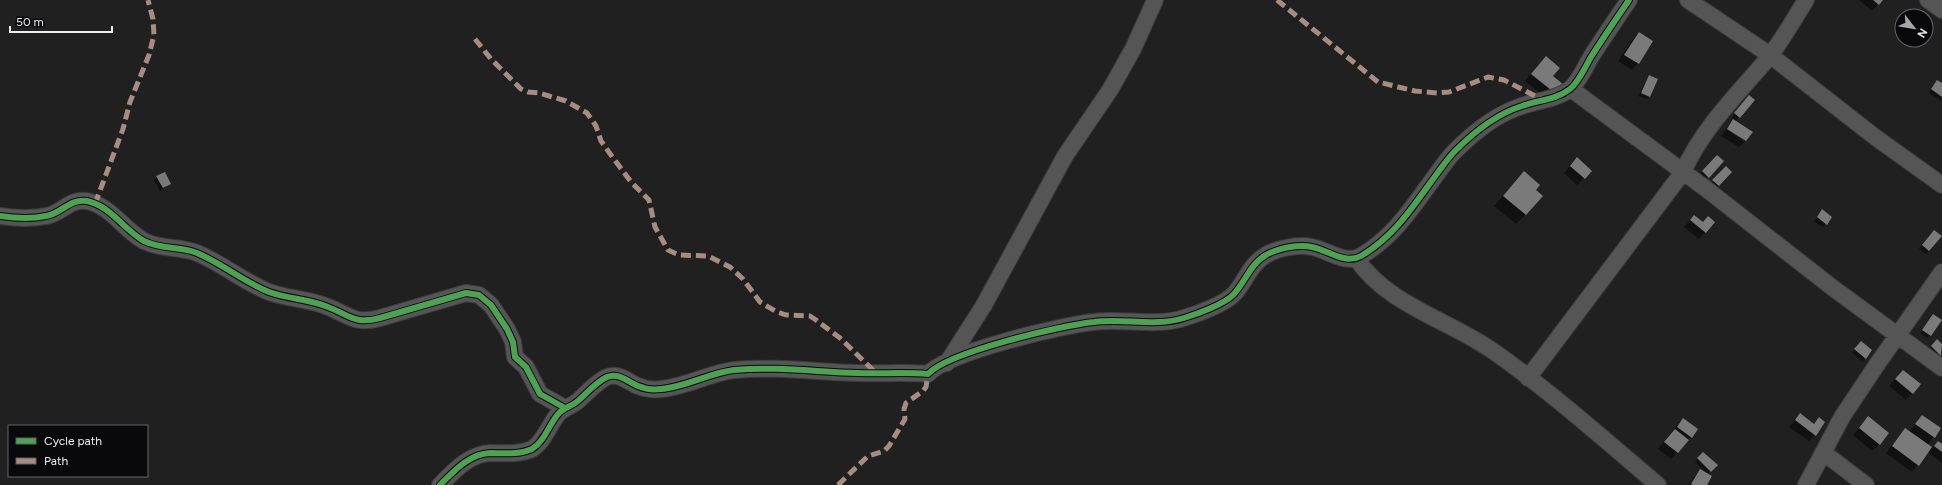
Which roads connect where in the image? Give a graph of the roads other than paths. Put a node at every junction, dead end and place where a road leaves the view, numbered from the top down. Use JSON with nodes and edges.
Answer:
{"nodes":[{"id":1,"x":1155,"y":0,"type":"edge"},
{"id":2,"x":1629,"y":0,"type":"edge"},
{"id":3,"x":1688,"y":0,"type":"edge"},
{"id":4,"x":1806,"y":0,"type":"edge"},
{"id":5,"x":1928,"y":0,"type":"edge"},
{"id":6,"x":1942,"y":10,"type":"edge"},
{"id":7,"x":1770,"y":55,"type":"junction"},
{"id":8,"x":1571,"y":89,"type":"junction"},
{"id":9,"x":1683,"y":172,"type":"junction"},
{"id":10,"x":1942,"y":185,"type":"edge"},
{"id":11,"x":0,"y":216,"type":"edge"},
{"id":12,"x":1356,"y":258,"type":"junction"},
{"id":13,"x":1942,"y":272,"type":"edge"},
{"id":14,"x":1898,"y":335,"type":"junction"},
{"id":15,"x":947,"y":362,"type":"junction"},
{"id":16,"x":1942,"y":368,"type":"edge"},
{"id":17,"x":1528,"y":378,"type":"junction"},
{"id":18,"x":565,"y":408,"type":"junction"},
{"id":19,"x":1824,"y":453,"type":"junction"},
{"id":20,"x":440,"y":485,"type":"edge"},
{"id":21,"x":1658,"y":485,"type":"edge"},
{"id":22,"x":1806,"y":485,"type":"edge"},
{"id":23,"x":1866,"y":485,"type":"edge"}],
"edges":[{"from":1,"to":15,"type":"street"},
{"from":2,"to":8,"type":"street"},
{"from":3,"to":7,"type":"street"},
{"from":4,"to":7,"type":"street"},
{"from":5,"to":6,"type":"street"},
{"from":7,"to":9,"type":"street"},
{"from":7,"to":10,"type":"street"},
{"from":8,"to":9,"type":"street"},
{"from":8,"to":12,"type":"street"},
{"from":9,"to":14,"type":"street"},
{"from":9,"to":17,"type":"street"},
{"from":11,"to":18,"type":"street"},
{"from":12,"to":15,"type":"street"},
{"from":12,"to":17,"type":"street"},
{"from":13,"to":14,"type":"street"},
{"from":14,"to":16,"type":"street"},
{"from":14,"to":19,"type":"street"},
{"from":15,"to":18,"type":"street"},
{"from":17,"to":21,"type":"street"},
{"from":18,"to":20,"type":"street"},
{"from":19,"to":22,"type":"street"},
{"from":19,"to":23,"type":"street"}]}
